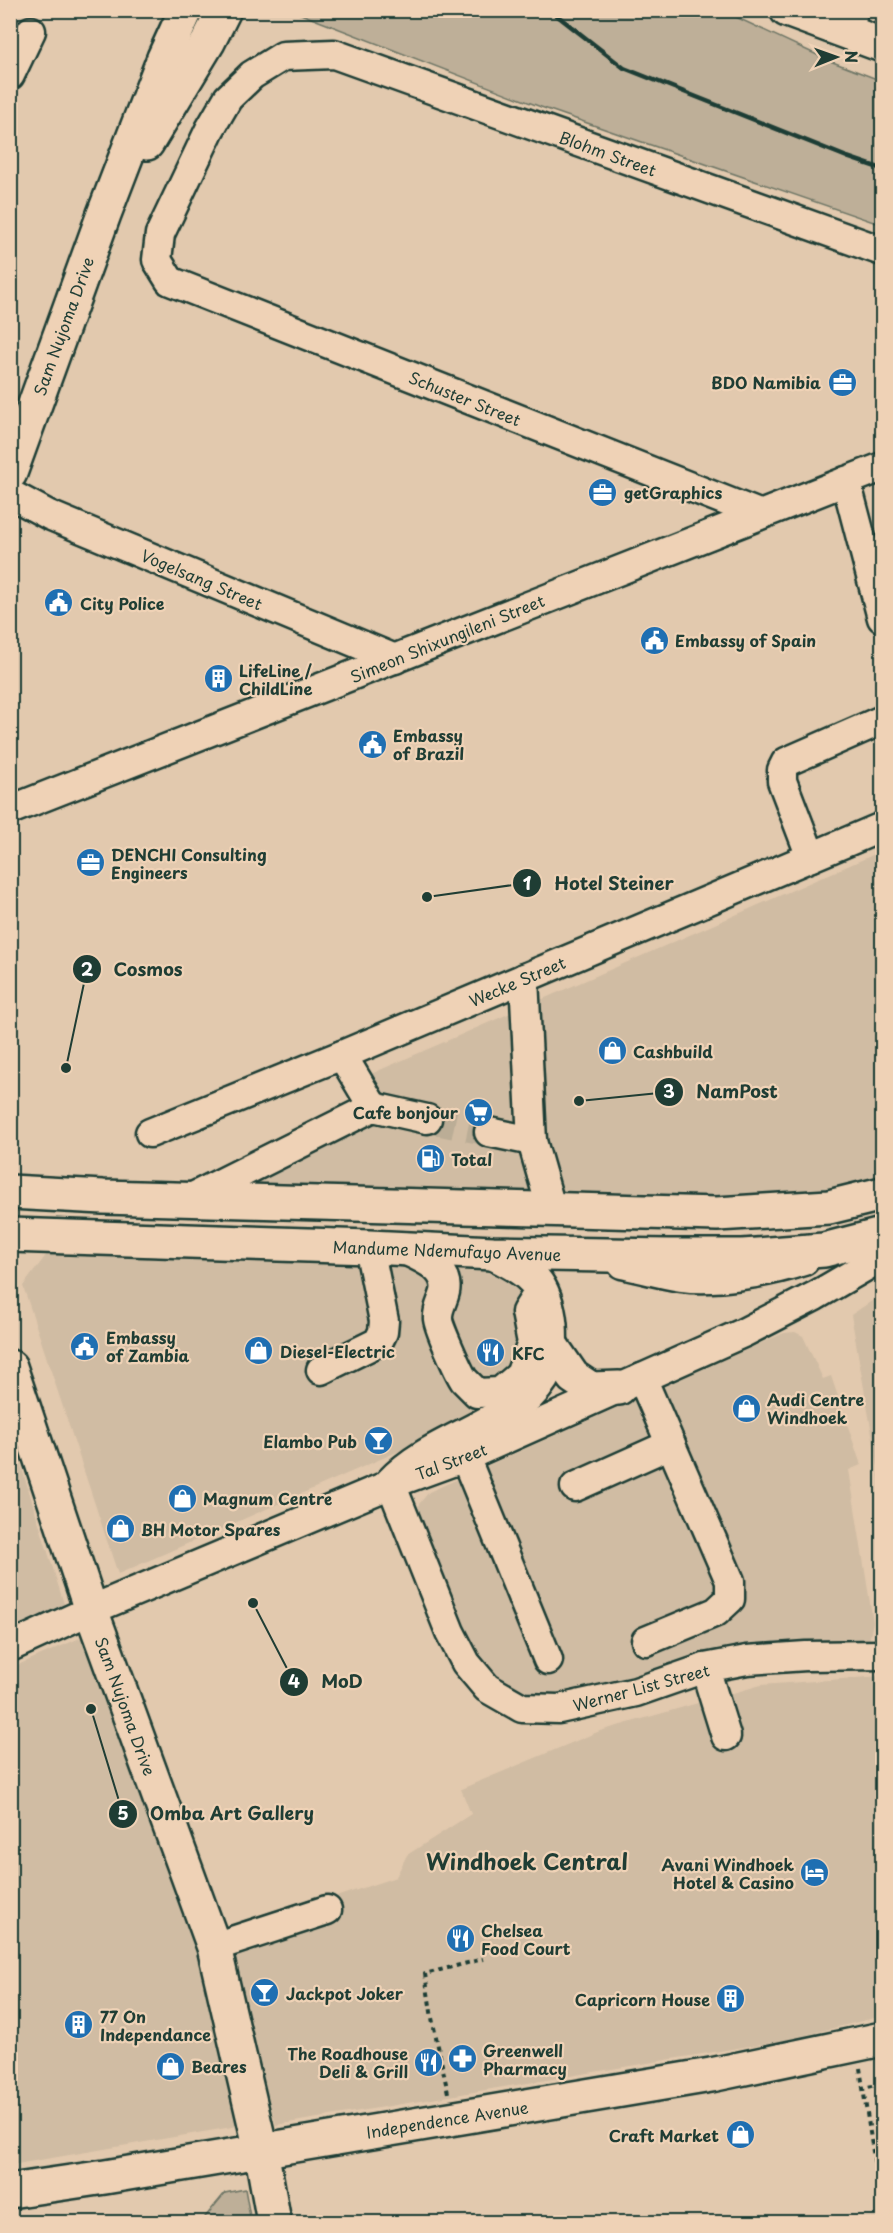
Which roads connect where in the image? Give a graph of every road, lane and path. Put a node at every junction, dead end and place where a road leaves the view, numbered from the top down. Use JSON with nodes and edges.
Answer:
{"nodes":[{"id":1,"x":186,"y":10,"type":"edge"},
{"id":2,"x":224,"y":10,"type":"edge"},
{"id":3,"x":787,"y":10,"type":"edge"},
{"id":4,"x":851,"y":22,"type":"edge"},
{"id":5,"x":30,"y":31,"type":"dead end"},
{"id":6,"x":882,"y":45,"type":"edge"},
{"id":7,"x":10,"y":75,"type":"edge"},
{"id":8,"x":104,"y":214,"type":"junction"},
{"id":9,"x":882,"y":250,"type":"edge"},
{"id":10,"x":170,"y":281,"type":"joint"},
{"id":11,"x":882,"y":467,"type":"edge"},
{"id":12,"x":10,"y":473,"type":"edge"},
{"id":13,"x":846,"y":481,"type":"junction"},
{"id":14,"x":10,"y":494,"type":"edge"},
{"id":15,"x":759,"y":514,"type":"junction"},
{"id":16,"x":882,"y":618,"type":"edge"},
{"id":17,"x":395,"y":659,"type":"junction"},
{"id":18,"x":882,"y":720,"type":"edge"},
{"id":19,"x":10,"y":810,"type":"edge"},
{"id":20,"x":882,"y":827,"type":"edge"},
{"id":21,"x":811,"y":857,"type":"junction"},
{"id":22,"x":524,"y":978,"type":"junction"},
{"id":23,"x":342,"y":1054,"type":"junction"},
{"id":24,"x":373,"y":1107,"type":"junction"},
{"id":25,"x":428,"y":1119,"type":"tunnel mouth"},
{"id":26,"x":489,"y":1132,"type":"tunnel mouth"},
{"id":27,"x":150,"y":1133,"type":"dead end"},
{"id":28,"x":532,"y":1141,"type":"junction"},
{"id":29,"x":10,"y":1192,"type":"edge"},
{"id":30,"x":882,"y":1194,"type":"edge"},
{"id":31,"x":189,"y":1199,"type":"junction"},
{"id":32,"x":552,"y":1211,"type":"junction"},
{"id":33,"x":10,"y":1235,"type":"edge"},
{"id":34,"x":882,"y":1235,"type":"edge"},
{"id":35,"x":369,"y":1247,"type":"junction"},
{"id":36,"x":402,"y":1250,"type":"junction"},
{"id":37,"x":493,"y":1253,"type":"junction"},
{"id":38,"x":882,"y":1257,"type":"edge"},
{"id":39,"x":546,"y":1303,"type":"junction"},
{"id":40,"x":551,"y":1345,"type":"junction"},
{"id":41,"x":10,"y":1366,"type":"edge"},
{"id":42,"x":321,"y":1370,"type":"dead end"},
{"id":43,"x":631,"y":1383,"type":"junction"},
{"id":44,"x":671,"y":1444,"type":"junction"},
{"id":45,"x":465,"y":1457,"type":"junction"},
{"id":46,"x":391,"y":1484,"type":"junction"},
{"id":47,"x":575,"y":1487,"type":"dead end"},
{"id":48,"x":91,"y":1610,"type":"junction"},
{"id":49,"x":646,"y":1641,"type":"dead end"},
{"id":50,"x":10,"y":1647,"type":"edge"},
{"id":51,"x":882,"y":1655,"type":"edge"},
{"id":52,"x":548,"y":1660,"type":"dead end"},
{"id":53,"x":705,"y":1668,"type":"junction"},
{"id":54,"x":726,"y":1736,"type":"dead end"},
{"id":55,"x":327,"y":1910,"type":"dead end"},
{"id":56,"x":214,"y":1947,"type":"junction"},
{"id":57,"x":483,"y":1959,"type":"dead end"},
{"id":58,"x":882,"y":2039,"type":"edge"},
{"id":59,"x":882,"y":2084,"type":"edge"},
{"id":60,"x":454,"y":2117,"type":"junction"},
{"id":61,"x":261,"y":2150,"type":"junction"},
{"id":62,"x":10,"y":2191,"type":"edge"},
{"id":63,"x":882,"y":2209,"type":"edge"},
{"id":64,"x":274,"y":2223,"type":"edge"}],
"edges":[{"from":1,"to":8,"type":"main road","name":"Sam Nujoma Drive"},
{"from":2,"to":8,"type":"main road","name":"Sam Nujoma Drive"},
{"from":3,"to":4,"type":"main road"},
{"from":4,"to":6,"type":"main road"},
{"from":5,"to":7,"type":"street"},
{"from":8,"to":12,"type":"main road","name":"Sam Nujoma Drive"},
{"from":9,"to":10,"type":"street","name":"Blohm Street"},
{"from":10,"to":15,"type":"street","name":"Schuster Street"},
{"from":11,"to":13,"type":"street","name":"Simeon Shixungileni Street"},
{"from":13,"to":15,"type":"street","name":"Simeon Shixungileni Street"},
{"from":13,"to":16,"type":"street"},
{"from":14,"to":17,"type":"street","name":"Vogelsang Street"},
{"from":15,"to":17,"type":"street","name":"Simeon Shixungileni Street"},
{"from":17,"to":19,"type":"street","name":"Simeon Shixungileni Street"},
{"from":18,"to":21,"type":"street"},
{"from":20,"to":21,"type":"street","name":"Wecke Street"},
{"from":21,"to":22,"type":"street","name":"Wecke Street"},
{"from":22,"to":23,"type":"street","name":"Wecke Street"},
{"from":22,"to":28,"type":"street"},
{"from":23,"to":24,"type":"street"},
{"from":23,"to":27,"type":"street","name":"Wecke Street"},
{"from":24,"to":25,"type":"street"},
{"from":24,"to":31,"type":"street"},
{"from":26,"to":28,"type":"street"},
{"from":28,"to":32,"type":"street"},
{"from":29,"to":31,"type":"main road"},
{"from":30,"to":32,"type":"main road"},
{"from":31,"to":32,"type":"main road"},
{"from":33,"to":35,"type":"main road","name":"Mandume Ndemufayo Avenue"},
{"from":34,"to":37,"type":"main road","name":"Mandume Ndemufayo Avenue"},
{"from":35,"to":36,"type":"main road","name":"Mandume Ndemufayo Avenue"},
{"from":35,"to":42,"type":"street"},
{"from":36,"to":37,"type":"main road","name":"Mandume Ndemufayo Avenue"},
{"from":36,"to":39,"type":"street"},
{"from":37,"to":39,"type":"main road"},
{"from":38,"to":43,"type":"street","name":"Tal Street"},
{"from":39,"to":40,"type":"main road"},
{"from":40,"to":43,"type":"main road"},
{"from":40,"to":46,"type":"main road"},
{"from":41,"to":48,"type":"main road","name":"Sam Nujoma Drive"},
{"from":43,"to":44,"type":"street"},
{"from":43,"to":45,"type":"street","name":"Tal Street"},
{"from":44,"to":47,"type":"street"},
{"from":44,"to":49,"type":"street"},
{"from":45,"to":46,"type":"street","name":"Tal Street"},
{"from":45,"to":52,"type":"street"},
{"from":46,"to":48,"type":"street","name":"Tal Street"},
{"from":46,"to":53,"type":"street","name":"Werner List Street"},
{"from":48,"to":50,"type":"street","name":"Tal Street"},
{"from":48,"to":56,"type":"main road","name":"Sam Nujoma Drive"},
{"from":51,"to":53,"type":"street","name":"Werner List Street"},
{"from":53,"to":54,"type":"street"},
{"from":55,"to":56,"type":"street"},
{"from":56,"to":61,"type":"main road","name":"Sam Nujoma Drive"},
{"from":57,"to":60,"type":"path"},
{"from":58,"to":60,"type":"main road","name":"Independence Avenue"},
{"from":59,"to":63,"type":"path"},
{"from":60,"to":61,"type":"main road","name":"Independence Avenue"},
{"from":61,"to":62,"type":"main road","name":"Independence Avenue"},
{"from":61,"to":64,"type":"main road","name":"Sam Nujoma Drive"}]}
